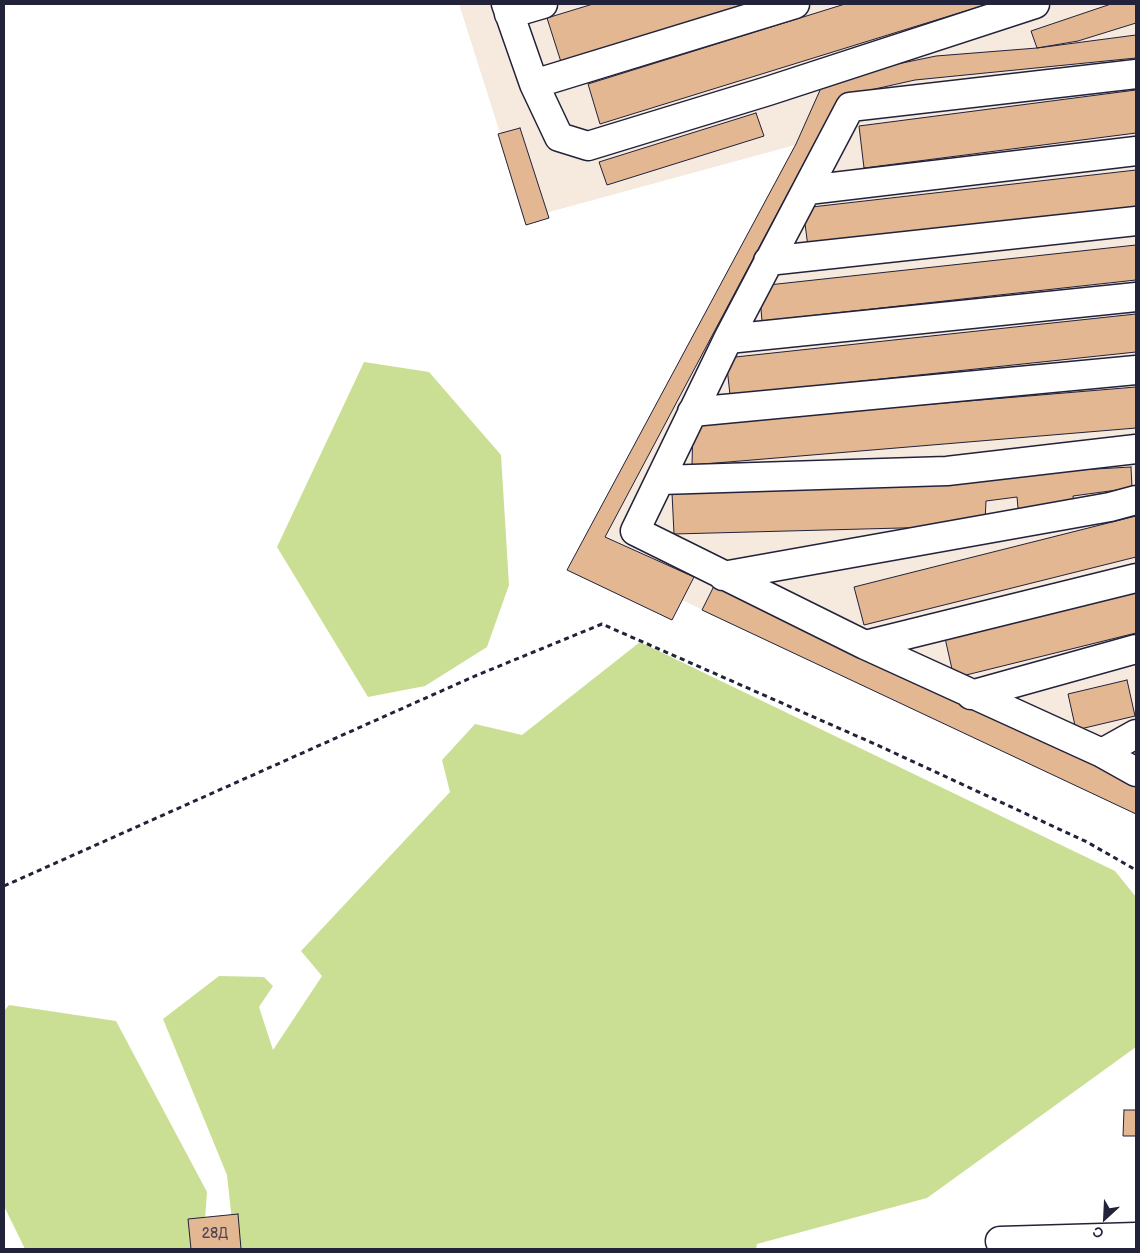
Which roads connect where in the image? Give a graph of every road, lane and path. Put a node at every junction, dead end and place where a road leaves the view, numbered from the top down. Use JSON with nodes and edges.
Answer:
{"nodes":[{"id":1,"x":543,"y":4,"type":"edge"},
{"id":2,"x":795,"y":4,"type":"edge"},
{"id":3,"x":1036,"y":4,"type":"edge"},
{"id":4,"x":507,"y":9,"type":"edge"},
{"id":5,"x":1136,"y":74,"type":"edge"},
{"id":6,"x":534,"y":84,"type":"junction"},
{"id":7,"x":1136,"y":151,"type":"edge"},
{"id":8,"x":808,"y":190,"type":"junction"},
{"id":9,"x":1136,"y":221,"type":"edge"},
{"id":10,"x":768,"y":261,"type":"junction"},
{"id":11,"x":1136,"y":297,"type":"edge"},
{"id":12,"x":728,"y":339,"type":"junction"},
{"id":13,"x":1136,"y":370,"type":"edge"},
{"id":14,"x":692,"y":412,"type":"junction"},
{"id":15,"x":1136,"y":449,"type":"edge"},
{"id":16,"x":660,"y":480,"type":"junction"},
{"id":17,"x":1136,"y":500,"type":"edge"},
{"id":18,"x":723,"y":576,"type":"junction"},
{"id":19,"x":1136,"y":578,"type":"edge"},
{"id":20,"x":865,"y":645,"type":"junction"},
{"id":21,"x":1136,"y":649,"type":"edge"},
{"id":22,"x":971,"y":695,"type":"junction"},
{"id":23,"x":1136,"y":734,"type":"edge"},
{"id":24,"x":1102,"y":753,"type":"junction"},
{"id":25,"x":1136,"y":772,"type":"edge"},
{"id":26,"x":1136,"y":870,"type":"edge"},
{"id":27,"x":4,"y":886,"type":"edge"},
{"id":28,"x":1136,"y":1237,"type":"edge"},
{"id":29,"x":1000,"y":1241,"type":"dead end"}],
"edges":[{"from":1,"to":4,"type":"street"},
{"from":2,"to":6,"type":"street"},
{"from":3,"to":6,"type":"street"},
{"from":4,"to":6,"type":"street"},
{"from":5,"to":8,"type":"street"},
{"from":7,"to":8,"type":"street"},
{"from":8,"to":10,"type":"street"},
{"from":9,"to":10,"type":"street"},
{"from":10,"to":12,"type":"street"},
{"from":11,"to":12,"type":"street"},
{"from":12,"to":14,"type":"street"},
{"from":13,"to":14,"type":"street"},
{"from":14,"to":16,"type":"street"},
{"from":15,"to":16,"type":"street"},
{"from":16,"to":18,"type":"street"},
{"from":17,"to":18,"type":"street"},
{"from":18,"to":20,"type":"street"},
{"from":19,"to":20,"type":"street"},
{"from":20,"to":22,"type":"street"},
{"from":21,"to":22,"type":"street"},
{"from":22,"to":24,"type":"street"},
{"from":23,"to":24,"type":"street"},
{"from":24,"to":25,"type":"street"},
{"from":26,"to":27,"type":"path"},
{"from":28,"to":29,"type":"street"}]}
